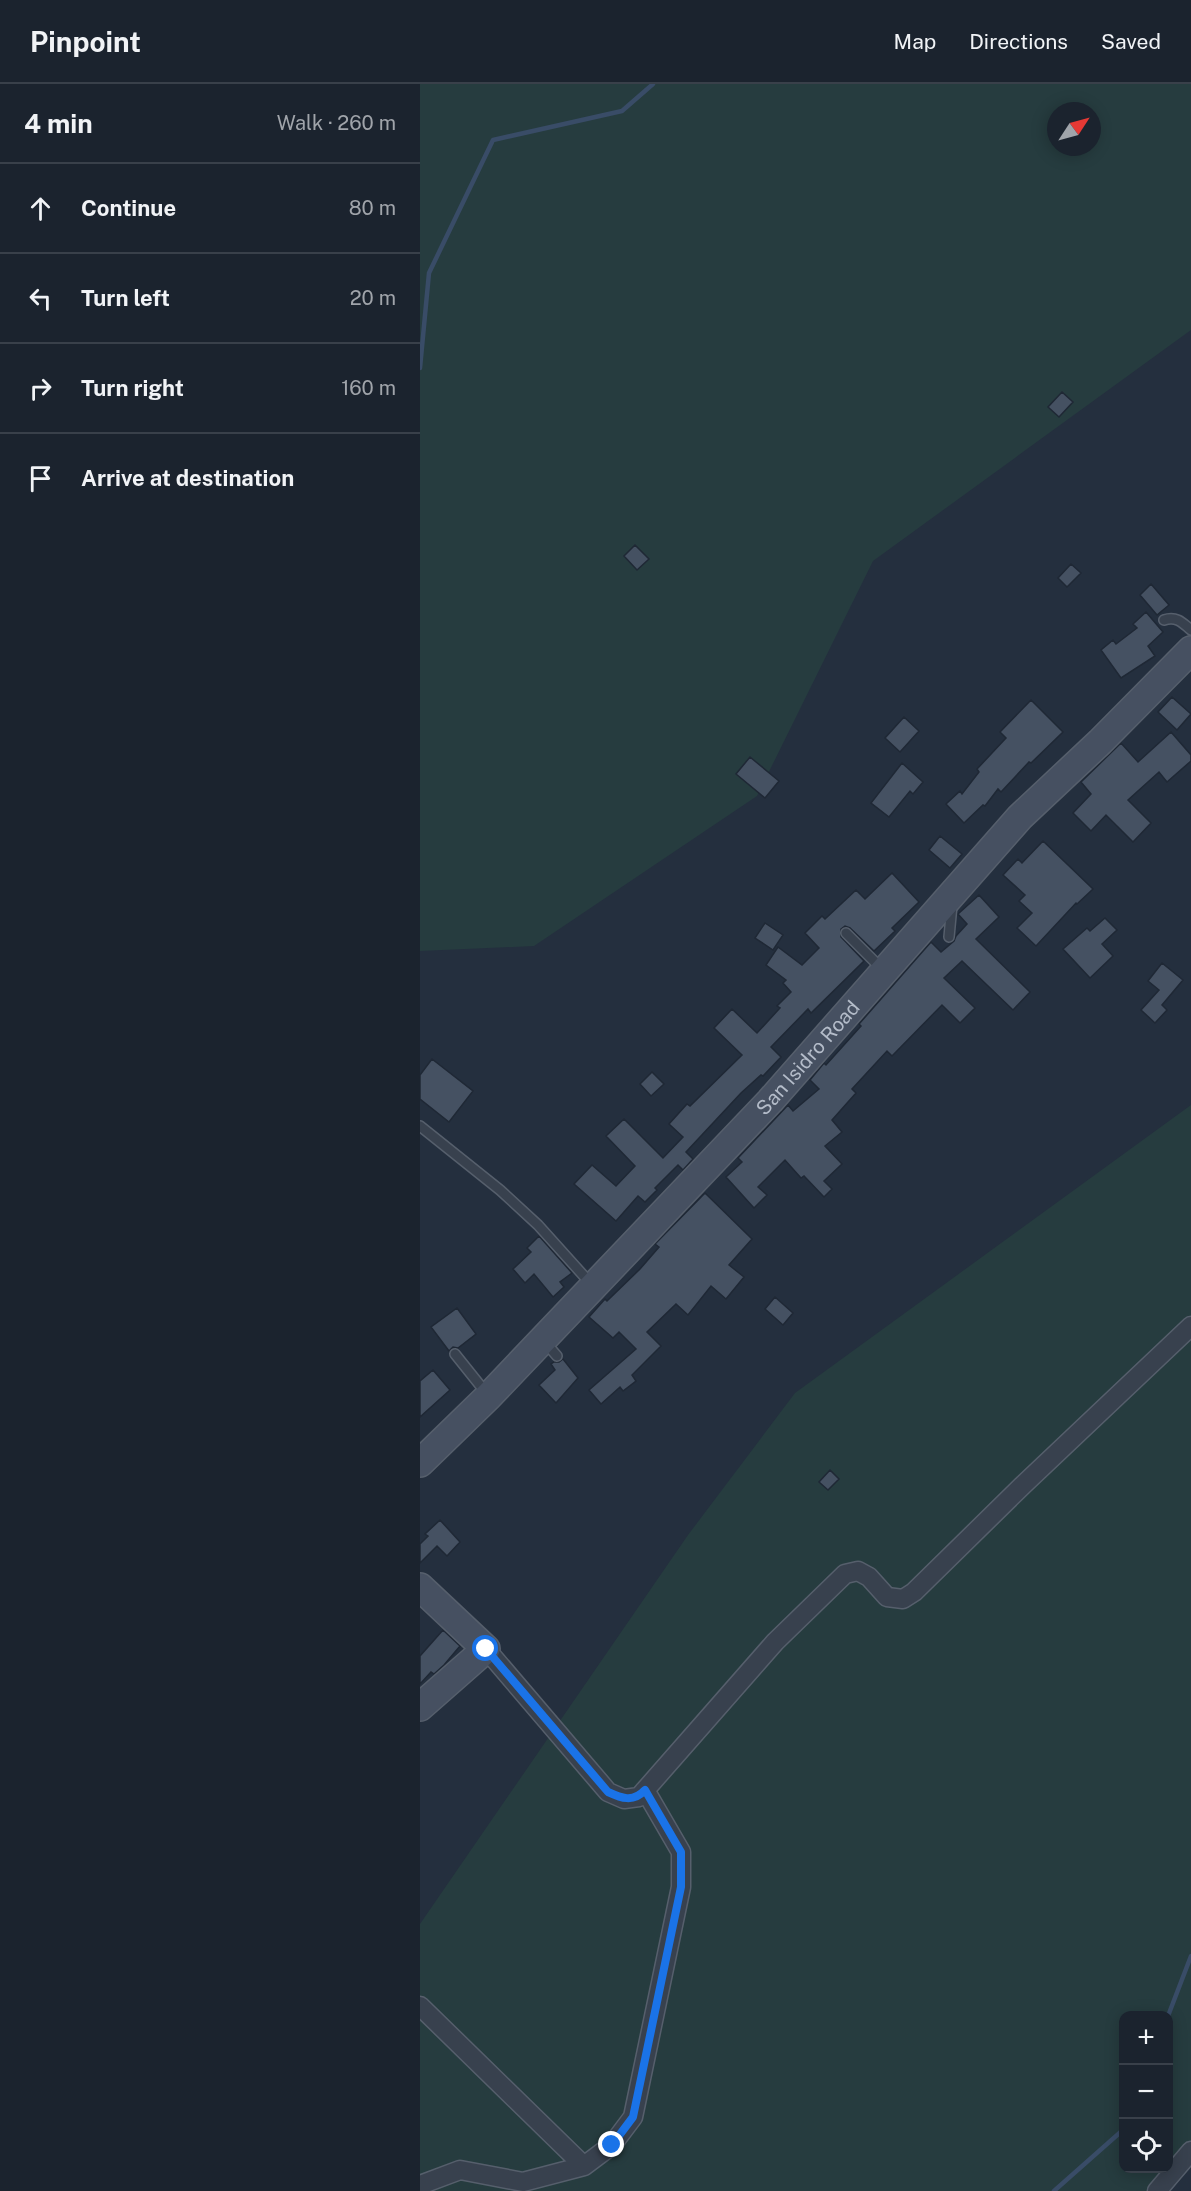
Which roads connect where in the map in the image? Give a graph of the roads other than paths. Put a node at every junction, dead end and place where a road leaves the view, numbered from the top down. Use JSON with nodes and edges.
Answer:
{"nodes":[{"id":1,"x":1164,"y":621,"type":"dead end"},
{"id":2,"x":1191,"y":646,"type":"edge"},
{"id":3,"x":952,"y":894,"type":"junction"},
{"id":4,"x":846,"y":933,"type":"dead end"},
{"id":5,"x":949,"y":937,"type":"dead end"},
{"id":6,"x":885,"y":971,"type":"junction"},
{"id":7,"x":420,"y":1126,"type":"edge"},
{"id":8,"x":593,"y":1287,"type":"junction"},
{"id":9,"x":1191,"y":1326,"type":"edge"},
{"id":10,"x":454,"y":1354,"type":"dead end"},
{"id":11,"x":489,"y":1396,"type":"junction"},
{"id":12,"x":420,"y":1462,"type":"edge"},
{"id":13,"x":420,"y":1587,"type":"edge"},
{"id":14,"x":486,"y":1649,"type":"junction"},
{"id":15,"x":420,"y":1707,"type":"edge"},
{"id":16,"x":645,"y":1790,"type":"junction"},
{"id":17,"x":420,"y":2006,"type":"edge"},
{"id":18,"x":1191,"y":2151,"type":"edge"},
{"id":19,"x":584,"y":2166,"type":"junction"},
{"id":20,"x":420,"y":2185,"type":"edge"},
{"id":21,"x":1156,"y":2191,"type":"edge"}],
"edges":[{"from":1,"to":2,"type":"lane"},
{"from":2,"to":3,"type":"street","name":"San Isidro Road"},
{"from":3,"to":5,"type":"lane"},
{"from":3,"to":6,"type":"street","name":"San Isidro Road"},
{"from":4,"to":6,"type":"lane"},
{"from":6,"to":8,"type":"street","name":"San Isidro Road"},
{"from":7,"to":8,"type":"lane"},
{"from":8,"to":11,"type":"street","name":"San Isidro Road"},
{"from":9,"to":16,"type":"street"},
{"from":10,"to":11,"type":"lane"},
{"from":11,"to":12,"type":"street","name":"San Isidro Road"},
{"from":13,"to":14,"type":"street"},
{"from":14,"to":15,"type":"street"},
{"from":14,"to":16,"type":"street"},
{"from":16,"to":19,"type":"street"},
{"from":17,"to":19,"type":"street"},
{"from":18,"to":21,"type":"street"},
{"from":19,"to":20,"type":"street"}]}
